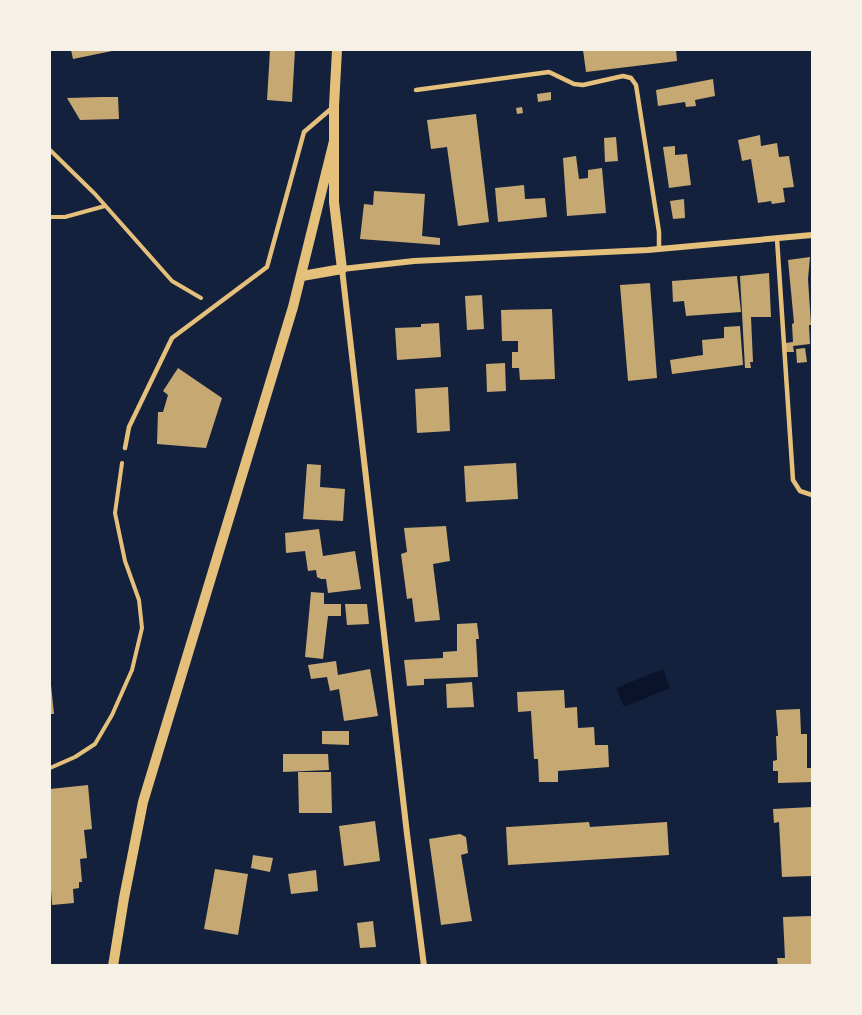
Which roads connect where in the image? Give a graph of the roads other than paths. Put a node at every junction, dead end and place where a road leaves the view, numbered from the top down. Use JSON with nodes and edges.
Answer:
{"nodes":[{"id":1,"x":337,"y":50,"type":"edge"},
{"id":2,"x":416,"y":90,"type":"dead end"},
{"id":3,"x":334,"y":106,"type":"junction"},
{"id":4,"x":333,"y":141,"type":"junction"},
{"id":5,"x":813,"y":235,"type":"edge"},
{"id":6,"x":777,"y":239,"type":"junction"},
{"id":7,"x":659,"y":249,"type":"junction"},
{"id":8,"x":342,"y":270,"type":"junction"},
{"id":9,"x":302,"y":276,"type":"junction"},
{"id":10,"x":125,"y":448,"type":"road end"},
{"id":11,"x":813,"y":495,"type":"edge"},
{"id":12,"x":113,"y":966,"type":"edge"},
{"id":13,"x":424,"y":966,"type":"edge"}],
"edges":[{"from":1,"to":3,"type":"street"},
{"from":2,"to":7,"type":"lane"},
{"from":3,"to":4,"type":"street"},
{"from":3,"to":10,"type":"lane"},
{"from":4,"to":8,"type":"street"},
{"from":4,"to":9,"type":"street"},
{"from":5,"to":6,"type":"street"},
{"from":6,"to":7,"type":"street"},
{"from":6,"to":11,"type":"lane"},
{"from":7,"to":8,"type":"street"},
{"from":8,"to":9,"type":"street"},
{"from":8,"to":13,"type":"street"},
{"from":9,"to":12,"type":"street"}]}
